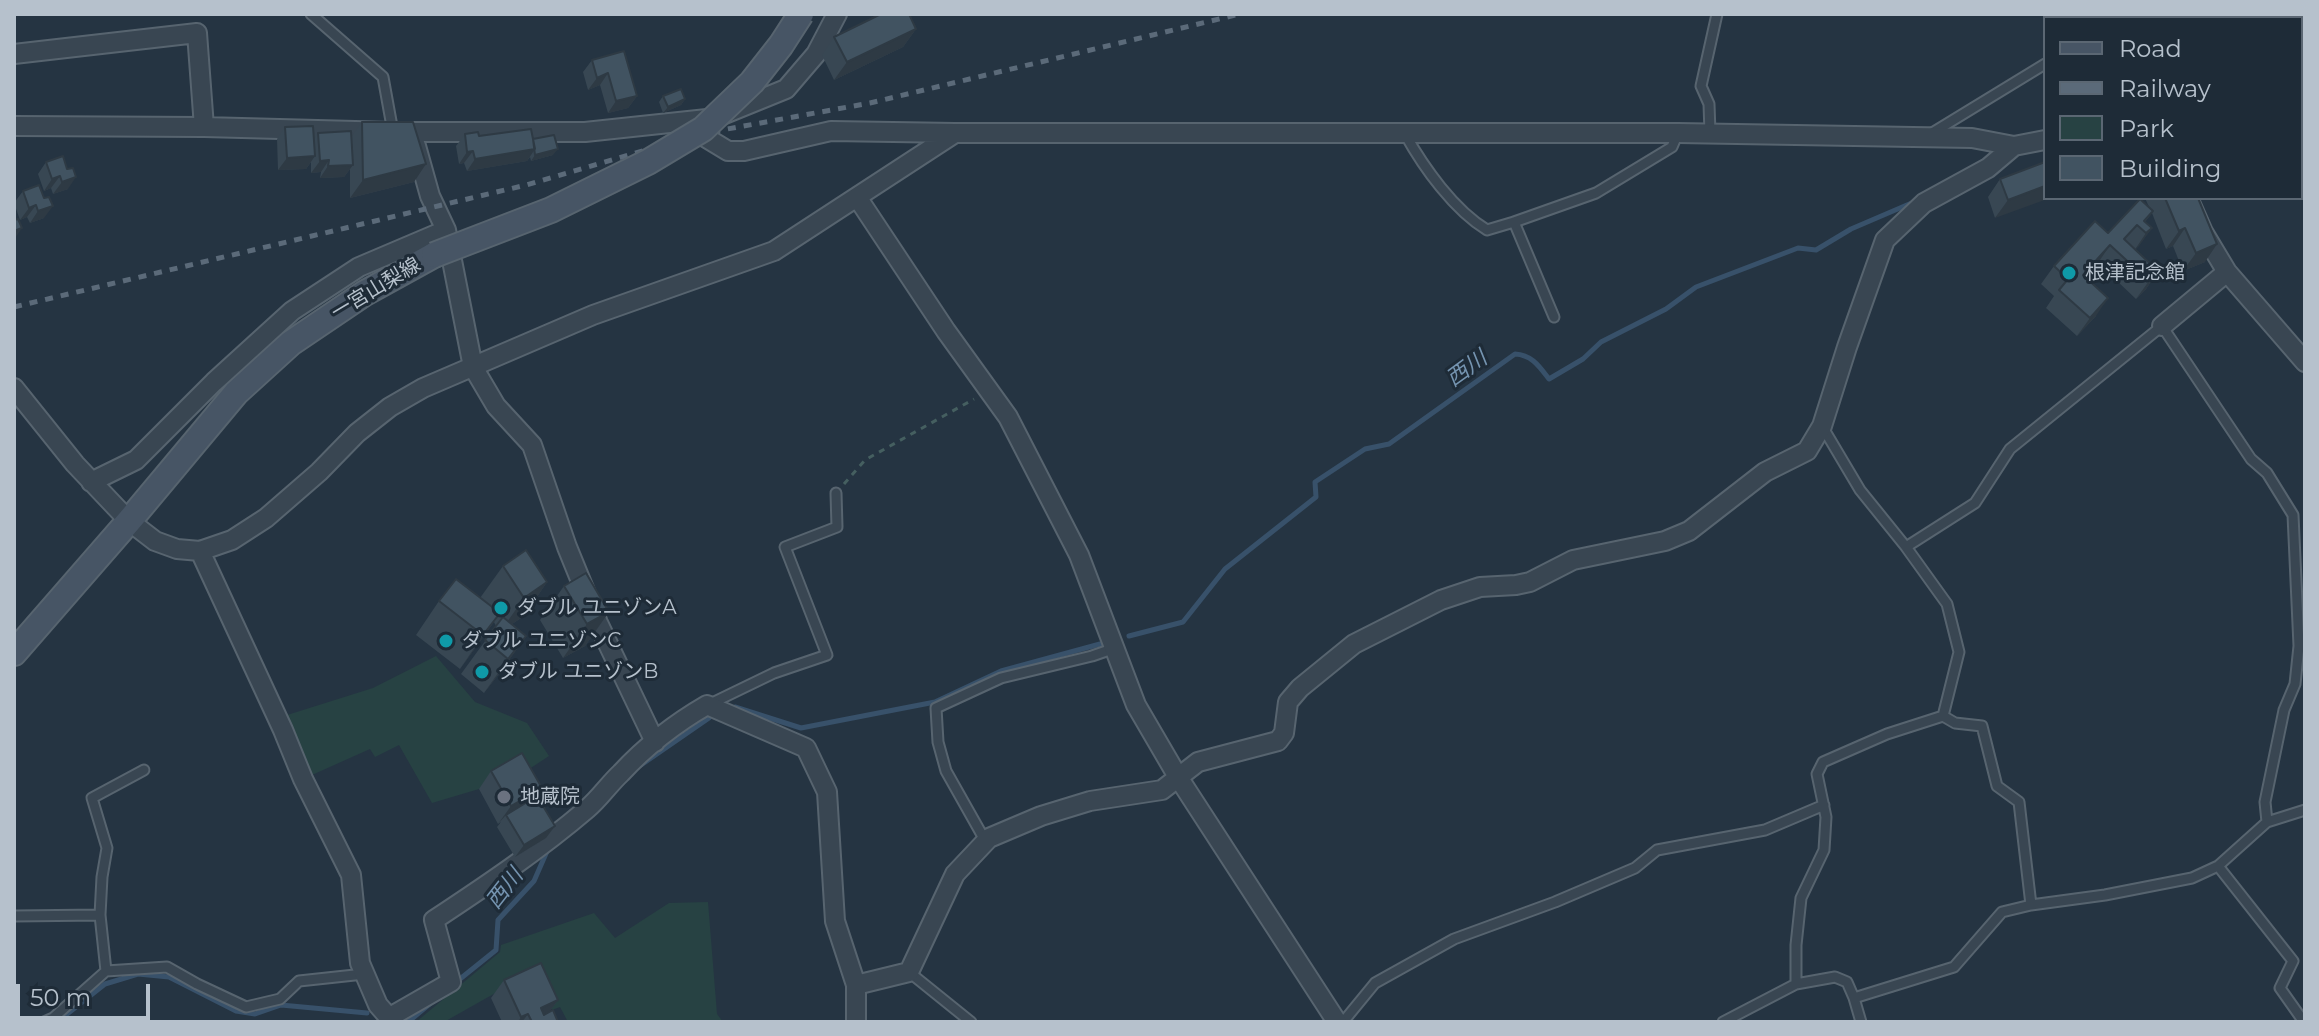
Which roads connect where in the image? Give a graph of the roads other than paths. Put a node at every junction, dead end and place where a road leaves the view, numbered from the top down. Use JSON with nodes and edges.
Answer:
{"nodes":[{"id":1,"x":311,"y":14,"type":"edge"},
{"id":2,"x":801,"y":14,"type":"edge"},
{"id":3,"x":837,"y":14,"type":"edge"},
{"id":4,"x":1717,"y":14,"type":"edge"},
{"id":5,"x":14,"y":54,"type":"edge"},
{"id":6,"x":2043,"y":65,"type":"edge"},
{"id":7,"x":711,"y":119,"type":"junction"},
{"id":8,"x":14,"y":126,"type":"edge"},
{"id":9,"x":204,"y":127,"type":"junction"},
{"id":10,"x":402,"y":131,"type":"junction"},
{"id":11,"x":955,"y":133,"type":"junction"},
{"id":12,"x":1404,"y":133,"type":"junction"},
{"id":13,"x":1678,"y":133,"type":"junction"},
{"id":14,"x":1710,"y":133,"type":"junction"},
{"id":15,"x":1926,"y":137,"type":"junction"},
{"id":16,"x":2043,"y":140,"type":"edge"},
{"id":17,"x":2014,"y":146,"type":"junction"},
{"id":18,"x":857,"y":197,"type":"junction"},
{"id":19,"x":2189,"y":200,"type":"edge"},
{"id":20,"x":1514,"y":222,"type":"junction"},
{"id":21,"x":446,"y":230,"type":"junction"},
{"id":22,"x":2227,"y":272,"type":"junction"},
{"id":23,"x":1554,"y":317,"type":"dead end"},
{"id":24,"x":2162,"y":326,"type":"junction"},
{"id":25,"x":2305,"y":362,"type":"edge"},
{"id":26,"x":473,"y":367,"type":"junction"},
{"id":27,"x":14,"y":388,"type":"edge"},
{"id":28,"x":1822,"y":426,"type":"junction"},
{"id":29,"x":91,"y":482,"type":"junction"},
{"id":30,"x":836,"y":493,"type":"road end"},
{"id":31,"x":129,"y":521,"type":"junction"},
{"id":32,"x":1906,"y":547,"type":"junction"},
{"id":33,"x":200,"y":551,"type":"junction"},
{"id":34,"x":1115,"y":648,"type":"junction"},
{"id":35,"x":14,"y":653,"type":"edge"},
{"id":36,"x":707,"y":705,"type":"junction"},
{"id":37,"x":1943,"y":716,"type":"junction"},
{"id":38,"x":655,"y":742,"type":"junction"},
{"id":39,"x":144,"y":770,"type":"dead end"},
{"id":40,"x":1178,"y":777,"type":"junction"},
{"id":41,"x":1824,"y":805,"type":"junction"},
{"id":42,"x":2305,"y":810,"type":"edge"},
{"id":43,"x":2267,"y":822,"type":"junction"},
{"id":44,"x":986,"y":842,"type":"junction"},
{"id":45,"x":2218,"y":866,"type":"junction"},
{"id":46,"x":2031,"y":905,"type":"junction"},
{"id":47,"x":100,"y":915,"type":"junction"},
{"id":48,"x":14,"y":916,"type":"edge"},
{"id":49,"x":106,"y":971,"type":"junction"},
{"id":50,"x":909,"y":972,"type":"junction"},
{"id":51,"x":364,"y":974,"type":"junction"},
{"id":52,"x":1796,"y":984,"type":"junction"},
{"id":53,"x":856,"y":985,"type":"junction"},
{"id":54,"x":1854,"y":998,"type":"junction"},
{"id":55,"x":391,"y":1019,"type":"edge"},
{"id":56,"x":44,"y":1022,"type":"edge"},
{"id":57,"x":856,"y":1022,"type":"edge"},
{"id":58,"x":971,"y":1022,"type":"edge"},
{"id":59,"x":1337,"y":1022,"type":"edge"},
{"id":60,"x":1343,"y":1022,"type":"edge"},
{"id":61,"x":1723,"y":1022,"type":"edge"},
{"id":62,"x":1861,"y":1022,"type":"edge"},
{"id":63,"x":2304,"y":1022,"type":"edge"}],
"edges":[{"from":1,"to":10,"type":"lane"},
{"from":2,"to":31,"type":"main road","name":"一宮山梨線","bridge":true},
{"from":3,"to":7,"type":"street"},
{"from":4,"to":14,"type":"lane"},
{"from":5,"to":9,"type":"street"},
{"from":6,"to":15,"type":"lane"},
{"from":7,"to":10,"type":"street"},
{"from":7,"to":11,"type":"street"},
{"from":8,"to":9,"type":"street"},
{"from":9,"to":10,"type":"street"},
{"from":10,"to":21,"type":"street"},
{"from":11,"to":12,"type":"street"},
{"from":11,"to":18,"type":"street"},
{"from":12,"to":13,"type":"street"},
{"from":12,"to":20,"type":"lane"},
{"from":13,"to":14,"type":"street"},
{"from":13,"to":20,"type":"lane"},
{"from":14,"to":15,"type":"street"},
{"from":15,"to":17,"type":"street"},
{"from":16,"to":17,"type":"street"},
{"from":17,"to":28,"type":"street"},
{"from":18,"to":26,"type":"street"},
{"from":18,"to":34,"type":"street"},
{"from":19,"to":22,"type":"street"},
{"from":20,"to":23,"type":"lane"},
{"from":21,"to":26,"type":"street"},
{"from":21,"to":29,"type":"street"},
{"from":22,"to":24,"type":"street"},
{"from":22,"to":25,"type":"street"},
{"from":24,"to":32,"type":"lane"},
{"from":24,"to":43,"type":"lane"},
{"from":26,"to":33,"type":"street"},
{"from":26,"to":38,"type":"street"},
{"from":27,"to":29,"type":"street"},
{"from":28,"to":32,"type":"lane"},
{"from":28,"to":40,"type":"street"},
{"from":29,"to":31,"type":"street"},
{"from":30,"to":36,"type":"lane"},
{"from":31,"to":33,"type":"street"},
{"from":31,"to":35,"type":"main road","name":"一宮山梨線"},
{"from":32,"to":37,"type":"lane"},
{"from":33,"to":51,"type":"street"},
{"from":34,"to":40,"type":"street"},
{"from":34,"to":44,"type":"lane"},
{"from":36,"to":38,"type":"street"},
{"from":36,"to":53,"type":"street"},
{"from":37,"to":41,"type":"lane"},
{"from":37,"to":46,"type":"lane"},
{"from":38,"to":55,"type":"street"},
{"from":39,"to":47,"type":"lane"},
{"from":40,"to":44,"type":"street"},
{"from":40,"to":59,"type":"street"},
{"from":41,"to":52,"type":"lane"},
{"from":41,"to":60,"type":"lane"},
{"from":42,"to":43,"type":"lane"},
{"from":43,"to":45,"type":"lane"},
{"from":44,"to":50,"type":"street"},
{"from":45,"to":46,"type":"lane"},
{"from":45,"to":63,"type":"lane"},
{"from":46,"to":54,"type":"lane"},
{"from":47,"to":48,"type":"lane"},
{"from":47,"to":49,"type":"lane"},
{"from":49,"to":51,"type":"lane"},
{"from":49,"to":56,"type":"lane"},
{"from":50,"to":53,"type":"street"},
{"from":50,"to":58,"type":"lane"},
{"from":51,"to":55,"type":"street"},
{"from":52,"to":54,"type":"lane"},
{"from":52,"to":61,"type":"lane"},
{"from":53,"to":57,"type":"street"},
{"from":54,"to":62,"type":"lane"}]}
